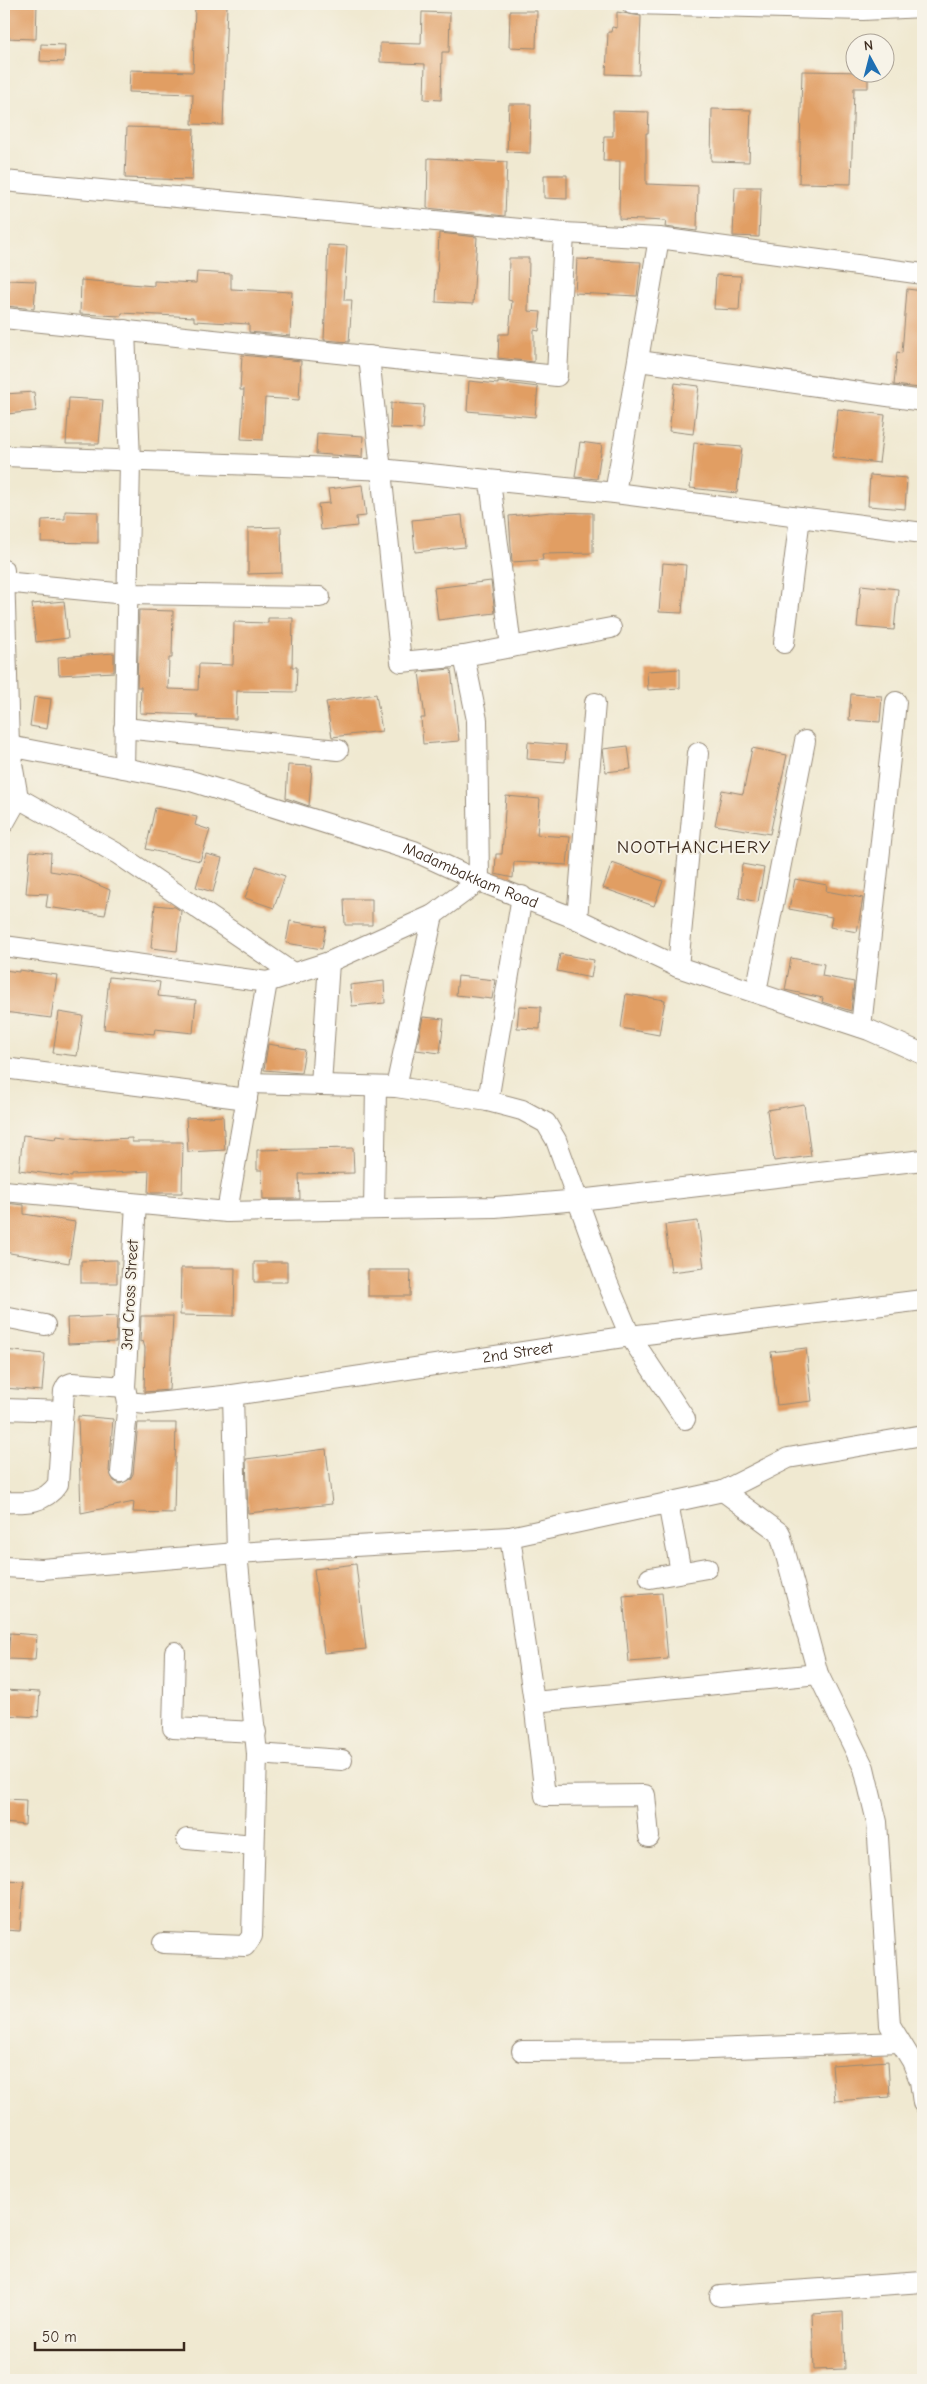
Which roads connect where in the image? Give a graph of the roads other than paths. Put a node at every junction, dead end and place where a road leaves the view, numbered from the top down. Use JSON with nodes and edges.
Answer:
{"nodes":[{"id":1,"x":632,"y":4,"type":"edge"},
{"id":2,"x":863,"y":7,"type":"edge"},
{"id":3,"x":923,"y":7,"type":"edge"},
{"id":4,"x":4,"y":181,"type":"edge"},
{"id":5,"x":564,"y":233,"type":"junction"},
{"id":6,"x":658,"y":238,"type":"junction"},
{"id":7,"x":923,"y":274,"type":"edge"},
{"id":8,"x":4,"y":318,"type":"edge"},
{"id":9,"x":125,"y":330,"type":"junction"},
{"id":10,"x":369,"y":356,"type":"junction"},
{"id":11,"x":638,"y":361,"type":"junction"},
{"id":12,"x":923,"y":401,"type":"edge"},
{"id":13,"x":4,"y":456,"type":"edge"},
{"id":14,"x":130,"y":461,"type":"junction"},
{"id":15,"x":383,"y":470,"type":"junction"},
{"id":16,"x":490,"y":480,"type":"junction"},
{"id":17,"x":615,"y":493,"type":"junction"},
{"id":18,"x":800,"y":517,"type":"junction"},
{"id":19,"x":923,"y":533,"type":"edge"},
{"id":20,"x":4,"y":568,"type":"edge"},
{"id":21,"x":4,"y":582,"type":"edge"},
{"id":22,"x":126,"y":594,"type":"junction"},
{"id":23,"x":320,"y":597,"type":"dead end"},
{"id":24,"x":611,"y":628,"type":"dead end"},
{"id":25,"x":784,"y":643,"type":"dead end"},
{"id":26,"x":511,"y":647,"type":"junction"},
{"id":27,"x":464,"y":656,"type":"junction"},
{"id":28,"x":896,"y":702,"type":"dead end"},
{"id":29,"x":595,"y":703,"type":"dead end"},
{"id":30,"x":124,"y":728,"type":"junction"},
{"id":31,"x":804,"y":741,"type":"dead end"},
{"id":32,"x":7,"y":745,"type":"edge"},
{"id":33,"x":338,"y":750,"type":"dead end"},
{"id":34,"x":698,"y":753,"type":"dead end"},
{"id":35,"x":124,"y":768,"type":"junction"},
{"id":36,"x":18,"y":798,"type":"junction"},
{"id":37,"x":4,"y":823,"type":"edge"},
{"id":38,"x":479,"y":881,"type":"junction"},
{"id":39,"x":522,"y":896,"type":"junction"},
{"id":40,"x":433,"y":914,"type":"junction"},
{"id":41,"x":577,"y":919,"type":"junction"},
{"id":42,"x":4,"y":946,"type":"edge"},
{"id":43,"x":328,"y":962,"type":"junction"},
{"id":44,"x":678,"y":967,"type":"junction"},
{"id":45,"x":294,"y":974,"type":"junction"},
{"id":46,"x":268,"y":982,"type":"junction"},
{"id":47,"x":756,"y":992,"type":"junction"},
{"id":48,"x":861,"y":1027,"type":"junction"},
{"id":49,"x":923,"y":1054,"type":"edge"},
{"id":50,"x":4,"y":1068,"type":"edge"},
{"id":51,"x":321,"y":1085,"type":"junction"},
{"id":52,"x":376,"y":1087,"type":"junction"},
{"id":53,"x":396,"y":1087,"type":"junction"},
{"id":54,"x":248,"y":1091,"type":"junction"},
{"id":55,"x":488,"y":1101,"type":"junction"},
{"id":56,"x":923,"y":1160,"type":"edge"},
{"id":57,"x":4,"y":1191,"type":"edge"},
{"id":58,"x":579,"y":1200,"type":"junction"},
{"id":59,"x":136,"y":1204,"type":"junction"},
{"id":60,"x":374,"y":1209,"type":"junction"},
{"id":61,"x":227,"y":1212,"type":"junction"},
{"id":62,"x":923,"y":1300,"type":"edge"},
{"id":63,"x":4,"y":1317,"type":"edge"},
{"id":64,"x":45,"y":1325,"type":"dead end"},
{"id":65,"x":630,"y":1336,"type":"junction"},
{"id":66,"x":127,"y":1394,"type":"junction"},
{"id":67,"x":233,"y":1395,"type":"junction"},
{"id":68,"x":4,"y":1409,"type":"edge"},
{"id":69,"x":63,"y":1411,"type":"junction"},
{"id":70,"x":685,"y":1419,"type":"dead end"},
{"id":71,"x":923,"y":1435,"type":"edge"},
{"id":72,"x":121,"y":1472,"type":"dead end"},
{"id":73,"x":723,"y":1491,"type":"junction"},
{"id":74,"x":4,"y":1502,"type":"edge"},
{"id":75,"x":668,"y":1503,"type":"junction"},
{"id":76,"x":510,"y":1537,"type":"junction"},
{"id":77,"x":237,"y":1553,"type":"junction"},
{"id":78,"x":4,"y":1567,"type":"edge"},
{"id":79,"x":707,"y":1568,"type":"dead end"},
{"id":80,"x":680,"y":1572,"type":"junction"},
{"id":81,"x":650,"y":1578,"type":"dead end"},
{"id":82,"x":175,"y":1652,"type":"dead end"},
{"id":83,"x":818,"y":1674,"type":"junction"},
{"id":84,"x":534,"y":1702,"type":"junction"},
{"id":85,"x":256,"y":1732,"type":"junction"},
{"id":86,"x":256,"y":1754,"type":"junction"},
{"id":87,"x":342,"y":1760,"type":"dead end"},
{"id":88,"x":650,"y":1837,"type":"dead end"},
{"id":89,"x":187,"y":1839,"type":"dead end"},
{"id":90,"x":254,"y":1844,"type":"junction"},
{"id":91,"x":164,"y":1943,"type":"dead end"},
{"id":92,"x":900,"y":2042,"type":"junction"},
{"id":93,"x":522,"y":2051,"type":"dead end"},
{"id":94,"x":923,"y":2103,"type":"edge"},
{"id":95,"x":923,"y":2282,"type":"edge"},
{"id":96,"x":720,"y":2296,"type":"dead end"}],
"edges":[{"from":1,"to":2,"type":"street"},
{"from":2,"to":3,"type":"street"},
{"from":4,"to":5,"type":"street"},
{"from":5,"to":6,"type":"street"},
{"from":5,"to":10,"type":"street"},
{"from":6,"to":7,"type":"street"},
{"from":6,"to":11,"type":"street"},
{"from":8,"to":9,"type":"street"},
{"from":9,"to":10,"type":"street"},
{"from":9,"to":14,"type":"street"},
{"from":10,"to":15,"type":"street"},
{"from":11,"to":12,"type":"street"},
{"from":11,"to":17,"type":"street"},
{"from":13,"to":14,"type":"street"},
{"from":14,"to":15,"type":"street"},
{"from":14,"to":22,"type":"street"},
{"from":15,"to":16,"type":"street"},
{"from":15,"to":27,"type":"street"},
{"from":16,"to":17,"type":"street"},
{"from":16,"to":26,"type":"street"},
{"from":17,"to":18,"type":"street"},
{"from":18,"to":19,"type":"street"},
{"from":18,"to":25,"type":"street"},
{"from":20,"to":21,"type":"street"},
{"from":21,"to":22,"type":"street"},
{"from":21,"to":32,"type":"street"},
{"from":22,"to":23,"type":"street"},
{"from":22,"to":30,"type":"street"},
{"from":24,"to":26,"type":"street"},
{"from":26,"to":27,"type":"street"},
{"from":27,"to":38,"type":"street"},
{"from":28,"to":48,"type":"street"},
{"from":29,"to":41,"type":"street"},
{"from":30,"to":33,"type":"street"},
{"from":30,"to":35,"type":"street"},
{"from":31,"to":47,"type":"street"},
{"from":32,"to":35,"type":"street","name":"Madambakkam Road"},
{"from":32,"to":36,"type":"street"},
{"from":34,"to":44,"type":"street"},
{"from":35,"to":38,"type":"street","name":"Madambakkam Road"},
{"from":36,"to":37,"type":"street"},
{"from":36,"to":45,"type":"street"},
{"from":38,"to":39,"type":"street","name":"Madambakkam Road"},
{"from":38,"to":40,"type":"street"},
{"from":39,"to":41,"type":"street","name":"Madambakkam Road"},
{"from":39,"to":55,"type":"street"},
{"from":40,"to":43,"type":"street"},
{"from":40,"to":53,"type":"street"},
{"from":41,"to":44,"type":"street","name":"Madambakkam Road"},
{"from":42,"to":46,"type":"street"},
{"from":43,"to":45,"type":"street"},
{"from":43,"to":51,"type":"street"},
{"from":44,"to":47,"type":"street","name":"Madambakkam Road"},
{"from":45,"to":46,"type":"street"},
{"from":46,"to":54,"type":"street"},
{"from":47,"to":48,"type":"street","name":"Madambakkam Road"},
{"from":48,"to":49,"type":"street","name":"Madambakkam Road"},
{"from":50,"to":54,"type":"street"},
{"from":51,"to":52,"type":"street"},
{"from":51,"to":54,"type":"street"},
{"from":52,"to":53,"type":"street"},
{"from":52,"to":60,"type":"street"},
{"from":53,"to":55,"type":"street"},
{"from":54,"to":61,"type":"street"},
{"from":55,"to":58,"type":"street"},
{"from":56,"to":58,"type":"street"},
{"from":57,"to":59,"type":"street"},
{"from":58,"to":60,"type":"street"},
{"from":58,"to":65,"type":"street"},
{"from":59,"to":61,"type":"street"},
{"from":59,"to":66,"type":"street","name":"3rd Cross Street"},
{"from":60,"to":61,"type":"street"},
{"from":62,"to":65,"type":"street","name":"2nd Street"},
{"from":63,"to":64,"type":"street"},
{"from":65,"to":67,"type":"street","name":"2nd Street"},
{"from":65,"to":70,"type":"street"},
{"from":66,"to":67,"type":"street","name":"2nd Street"},
{"from":66,"to":69,"type":"street","name":"2nd Street"},
{"from":66,"to":72,"type":"street","name":"3rd Cross Street"},
{"from":67,"to":77,"type":"street"},
{"from":68,"to":69,"type":"street"},
{"from":69,"to":74,"type":"street"},
{"from":71,"to":73,"type":"street"},
{"from":73,"to":75,"type":"street"},
{"from":73,"to":83,"type":"street"},
{"from":75,"to":76,"type":"street"},
{"from":75,"to":80,"type":"street"},
{"from":76,"to":77,"type":"street"},
{"from":76,"to":84,"type":"street"},
{"from":77,"to":78,"type":"street"},
{"from":77,"to":85,"type":"street"},
{"from":79,"to":80,"type":"street"},
{"from":80,"to":81,"type":"street"},
{"from":82,"to":85,"type":"street"},
{"from":83,"to":84,"type":"street"},
{"from":83,"to":92,"type":"street"},
{"from":84,"to":88,"type":"street"},
{"from":85,"to":86,"type":"street"},
{"from":86,"to":87,"type":"street"},
{"from":86,"to":90,"type":"street"},
{"from":89,"to":90,"type":"street"},
{"from":90,"to":91,"type":"street"},
{"from":92,"to":93,"type":"street"},
{"from":92,"to":94,"type":"street"},
{"from":95,"to":96,"type":"street"}]}
